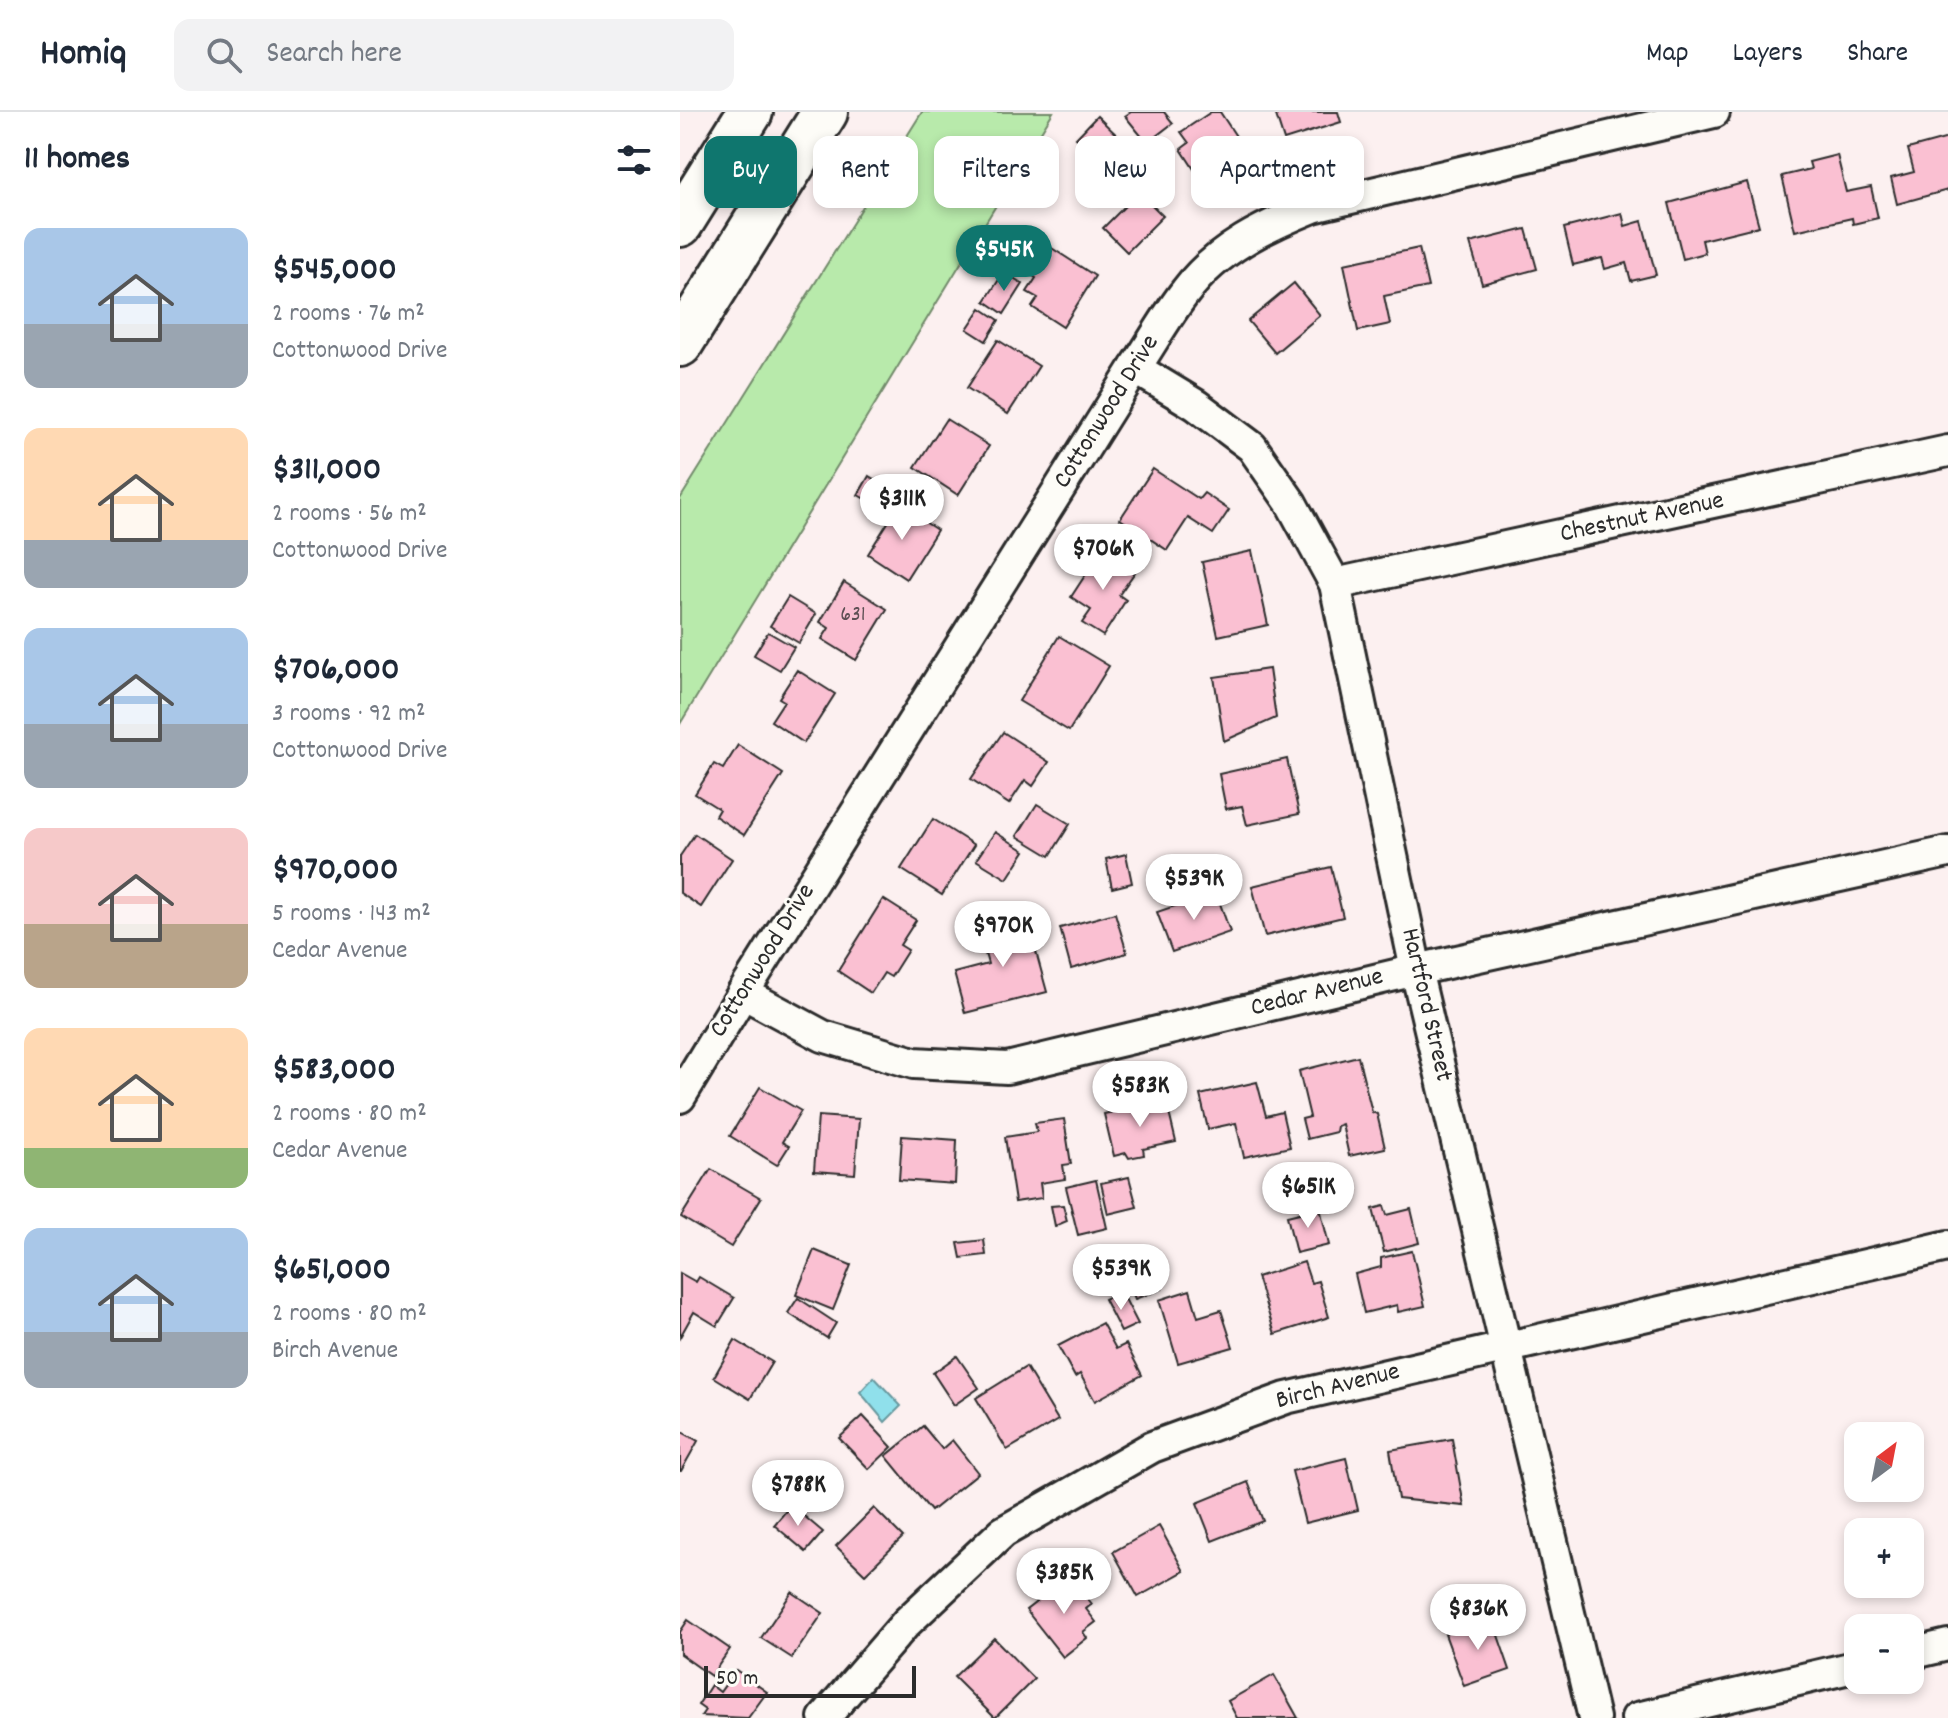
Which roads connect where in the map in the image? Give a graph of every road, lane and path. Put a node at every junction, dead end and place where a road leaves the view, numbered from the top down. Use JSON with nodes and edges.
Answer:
{"nodes":[{"id":1,"x":750,"y":112,"type":"edge"},
{"id":2,"x":825,"y":112,"type":"edge"},
{"id":3,"x":1714,"y":112,"type":"edge"},
{"id":4,"x":1629,"y":121,"type":"edge"},
{"id":5,"x":680,"y":224,"type":"edge"},
{"id":6,"x":680,"y":344,"type":"edge"},
{"id":7,"x":1135,"y":368,"type":"junction"},
{"id":8,"x":1948,"y":451,"type":"edge"},
{"id":9,"x":1335,"y":584,"type":"junction"},
{"id":10,"x":1948,"y":852,"type":"edge"},
{"id":11,"x":1416,"y":970,"type":"junction"},
{"id":12,"x":743,"y":993,"type":"junction"},
{"id":13,"x":680,"y":1097,"type":"edge"},
{"id":14,"x":1948,"y":1246,"type":"edge"},
{"id":15,"x":1507,"y":1346,"type":"junction"},
{"id":16,"x":1948,"y":1645,"type":"edge"},
{"id":17,"x":1924,"y":1651,"type":"edge"},
{"id":18,"x":1844,"y":1669,"type":"edge"},
{"id":19,"x":824,"y":1718,"type":"edge"},
{"id":20,"x":1594,"y":1718,"type":"edge"},
{"id":21,"x":1637,"y":1718,"type":"edge"}],
"edges":[{"from":1,"to":5,"type":"highway"},
{"from":2,"to":6,"type":"highway"},
{"from":3,"to":4,"type":"street","name":"Cottonwood Drive"},
{"from":4,"to":7,"type":"street","name":"Cottonwood Drive"},
{"from":7,"to":9,"type":"street","name":"Hartford Street"},
{"from":7,"to":12,"type":"street","name":"Cottonwood Drive"},
{"from":8,"to":9,"type":"street","name":"Chestnut Avenue"},
{"from":9,"to":11,"type":"street","name":"Hartford Street"},
{"from":10,"to":11,"type":"street","name":"Cedar Avenue"},
{"from":11,"to":12,"type":"street","name":"Cedar Avenue"},
{"from":11,"to":15,"type":"street","name":"Hartford Street"},
{"from":12,"to":13,"type":"street","name":"Cottonwood Drive"},
{"from":14,"to":15,"type":"street","name":"Birch Avenue"},
{"from":15,"to":19,"type":"street","name":"Birch Avenue"},
{"from":15,"to":20,"type":"street","name":"Hartford Street"},
{"from":16,"to":17,"type":"street"},
{"from":18,"to":21,"type":"street"}]}
